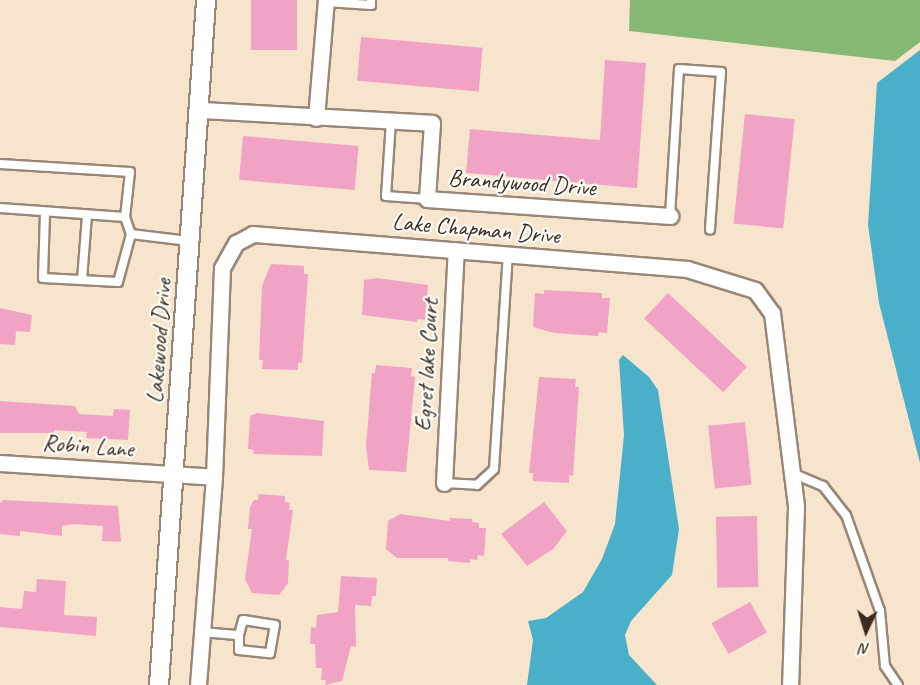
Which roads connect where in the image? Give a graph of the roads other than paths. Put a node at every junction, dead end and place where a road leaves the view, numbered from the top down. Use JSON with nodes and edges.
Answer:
{"nodes":[{"id":1,"x":206,"y":0,"type":"edge"},
{"id":2,"x":372,"y":0,"type":"edge"},
{"id":3,"x":326,"y":1,"type":"edge"},
{"id":4,"x":201,"y":110,"type":"junction"},
{"id":5,"x":316,"y":118,"type":"junction"},
{"id":6,"x":391,"y":121,"type":"junction"},
{"id":7,"x":0,"y":164,"type":"edge"},
{"id":8,"x":427,"y":198,"type":"junction"},
{"id":9,"x":0,"y":208,"type":"edge"},
{"id":10,"x":45,"y":213,"type":"junction"},
{"id":11,"x":87,"y":215,"type":"junction"},
{"id":12,"x":670,"y":216,"type":"joint"},
{"id":13,"x":125,"y":217,"type":"junction"},
{"id":14,"x":710,"y":230,"type":"dead end"},
{"id":15,"x":131,"y":234,"type":"junction"},
{"id":16,"x":191,"y":241,"type":"junction"},
{"id":17,"x":456,"y":250,"type":"junction"},
{"id":18,"x":508,"y":254,"type":"junction"},
{"id":19,"x":82,"y":280,"type":"junction"},
{"id":20,"x":0,"y":463,"type":"edge"},
{"id":21,"x":792,"y":473,"type":"junction"},
{"id":22,"x":174,"y":474,"type":"junction"},
{"id":23,"x":214,"y":477,"type":"junction"},
{"id":24,"x":444,"y":483,"type":"joint"},
{"id":25,"x":201,"y":632,"type":"junction"},
{"id":26,"x":239,"y":635,"type":"junction"},
{"id":27,"x":159,"y":685,"type":"edge"},
{"id":28,"x":198,"y":685,"type":"edge"},
{"id":29,"x":790,"y":685,"type":"edge"},
{"id":30,"x":898,"y":685,"type":"edge"}],
"edges":[{"from":1,"to":4,"type":"street","name":"Lakewood Drive"},
{"from":2,"to":3,"type":"lane"},
{"from":3,"to":5,"type":"street"},
{"from":4,"to":5,"type":"street","name":"Brandywood Drive"},
{"from":4,"to":16,"type":"street","name":"Lakewood Drive"},
{"from":5,"to":6,"type":"street","name":"Brandywood Drive"},
{"from":6,"to":8,"type":"street","name":"Brandywood Drive"},
{"from":6,"to":8,"type":"lane"},
{"from":7,"to":13,"type":"lane"},
{"from":8,"to":12,"type":"street","name":"Brandywood Drive"},
{"from":9,"to":10,"type":"lane"},
{"from":10,"to":11,"type":"lane"},
{"from":10,"to":19,"type":"lane"},
{"from":11,"to":13,"type":"lane"},
{"from":11,"to":19,"type":"lane"},
{"from":12,"to":14,"type":"lane"},
{"from":13,"to":15,"type":"lane"},
{"from":15,"to":16,"type":"lane"},
{"from":15,"to":19,"type":"lane"},
{"from":16,"to":22,"type":"street","name":"Lakewood Drive"},
{"from":17,"to":18,"type":"street","name":"Lake Chapman Drive"},
{"from":17,"to":23,"type":"street","name":"Lake Chapman Drive"},
{"from":17,"to":24,"type":"street","name":"Egret lake Court"},
{"from":18,"to":21,"type":"street","name":"Lake Chapman Drive"},
{"from":18,"to":24,"type":"lane"},
{"from":20,"to":22,"type":"street","name":"Robin Lane"},
{"from":21,"to":29,"type":"street","name":"Lake Chapman Drive"},
{"from":21,"to":30,"type":"lane"},
{"from":22,"to":23,"type":"street","name":"Robin Lane"},
{"from":22,"to":27,"type":"street","name":"Lakewood Drive"},
{"from":23,"to":25,"type":"street","name":"Lake Chapman Drive"},
{"from":25,"to":26,"type":"lane"},
{"from":25,"to":28,"type":"street","name":"Lake Chapman Drive"},
{"from":26,"to":26,"type":"lane"}]}
